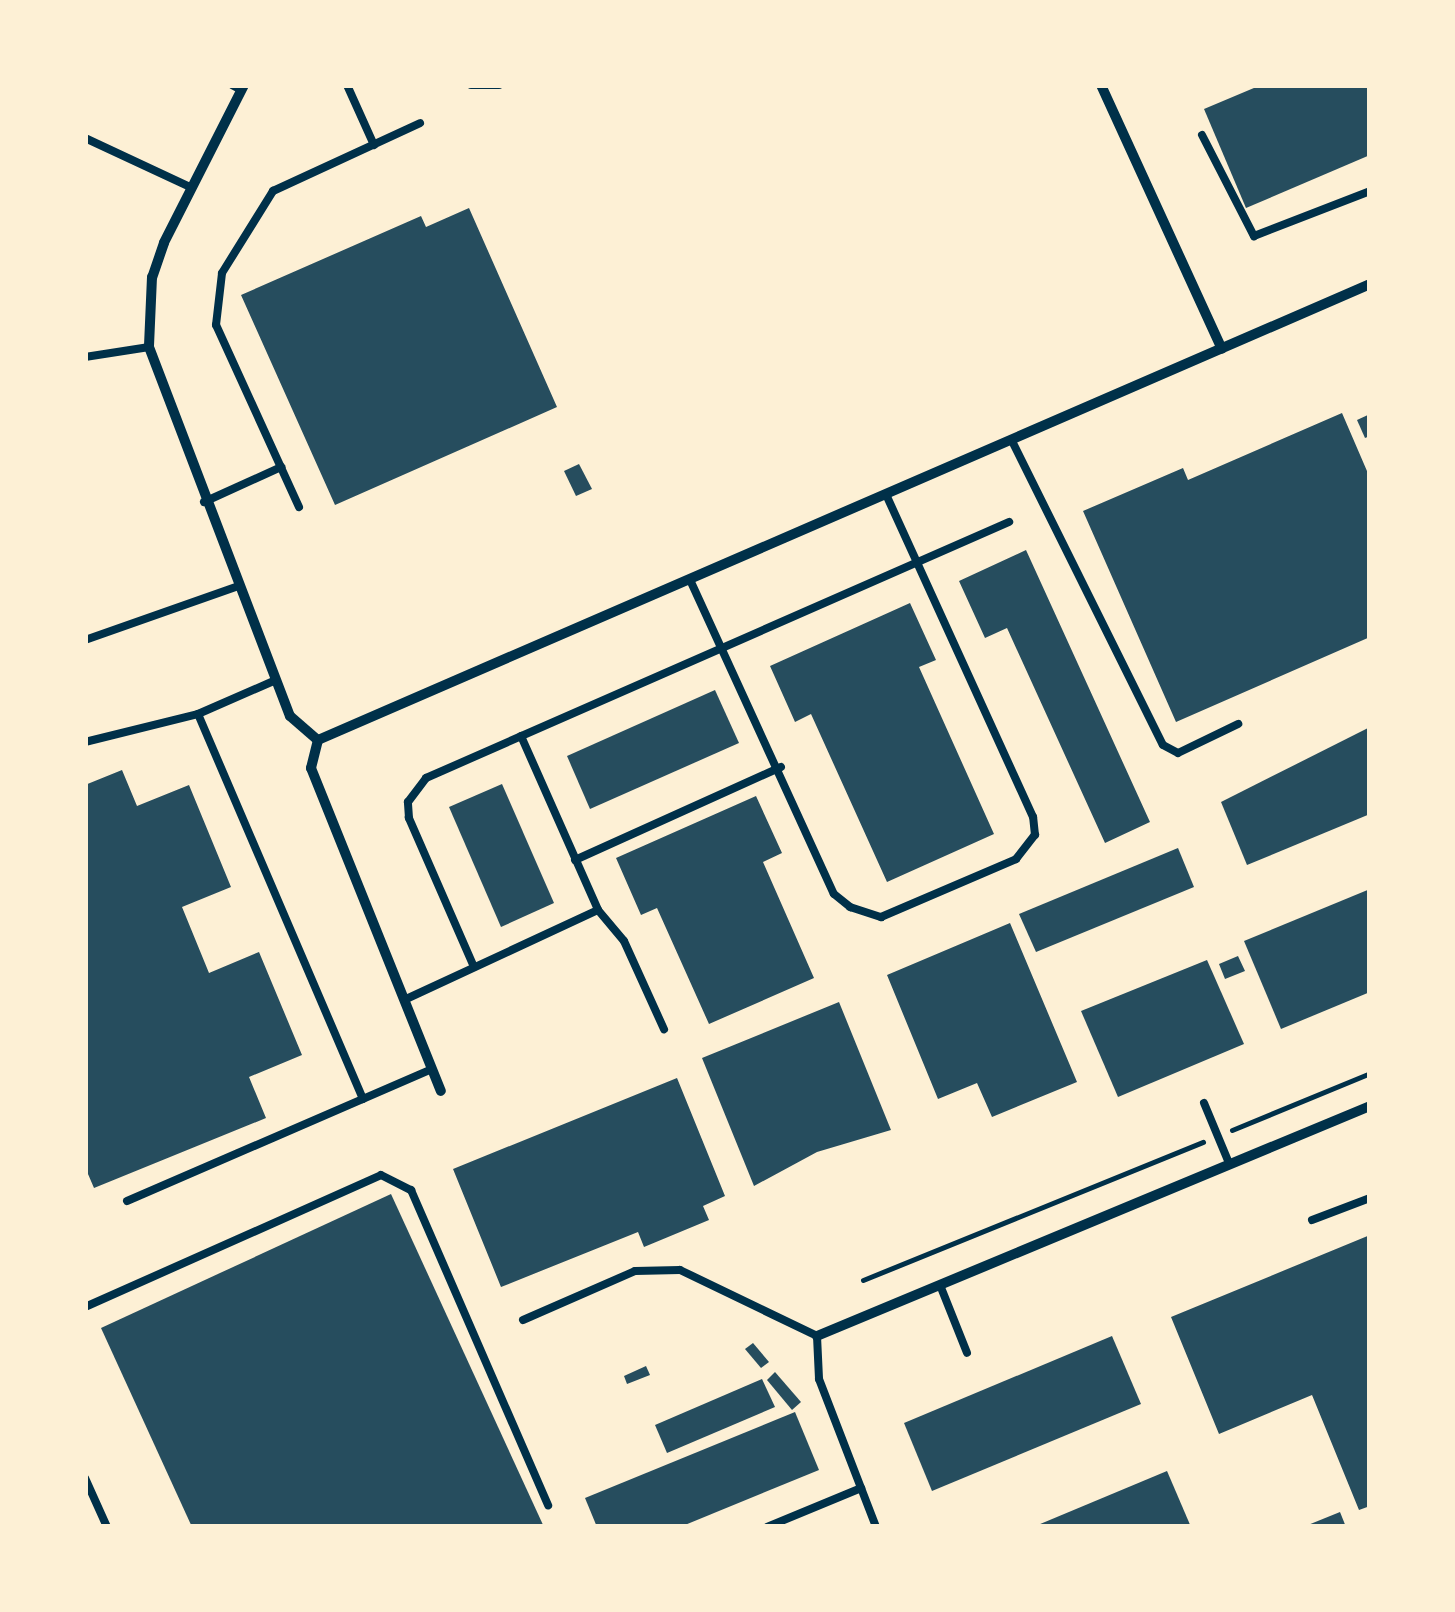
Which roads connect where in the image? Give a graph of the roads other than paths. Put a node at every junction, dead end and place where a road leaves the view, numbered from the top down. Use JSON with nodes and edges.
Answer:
{"nodes":[{"id":1,"x":347,"y":85,"type":"edge"},
{"id":2,"x":471,"y":85,"type":"edge"},
{"id":3,"x":499,"y":85,"type":"edge"},
{"id":4,"x":1102,"y":85,"type":"edge"},
{"id":5,"x":239,"y":87,"type":"edge"},
{"id":6,"x":420,"y":123,"type":"dead end"},
{"id":7,"x":1202,"y":136,"type":"dead end"},
{"id":8,"x":85,"y":138,"type":"edge"},
{"id":9,"x":374,"y":145,"type":"junction"},
{"id":10,"x":192,"y":188,"type":"junction"},
{"id":11,"x":1370,"y":191,"type":"edge"},
{"id":12,"x":1370,"y":284,"type":"edge"},
{"id":13,"x":149,"y":347,"type":"junction"},
{"id":14,"x":1222,"y":349,"type":"junction"},
{"id":15,"x":85,"y":358,"type":"edge"},
{"id":16,"x":1012,"y":441,"type":"junction"},
{"id":17,"x":281,"y":468,"type":"junction"},
{"id":18,"x":887,"y":496,"type":"junction"},
{"id":19,"x":204,"y":502,"type":"junction"},
{"id":20,"x":299,"y":507,"type":"dead end"},
{"id":21,"x":1010,"y":522,"type":"dead end"},
{"id":22,"x":917,"y":562,"type":"junction"},
{"id":23,"x":691,"y":582,"type":"junction"},
{"id":24,"x":238,"y":586,"type":"junction"},
{"id":25,"x":85,"y":640,"type":"edge"},
{"id":26,"x":720,"y":649,"type":"junction"},
{"id":27,"x":276,"y":680,"type":"junction"},
{"id":28,"x":198,"y":714,"type":"junction"},
{"id":29,"x":1238,"y":724,"type":"dead end"},
{"id":30,"x":521,"y":736,"type":"junction"},
{"id":31,"x":318,"y":740,"type":"junction"},
{"id":32,"x":85,"y":742,"type":"edge"},
{"id":33,"x":781,"y":767,"type":"junction"},
{"id":34,"x":575,"y":860,"type":"junction"},
{"id":35,"x":598,"y":910,"type":"junction"},
{"id":36,"x":474,"y":967,"type":"junction"},
{"id":37,"x":404,"y":1000,"type":"junction"},
{"id":38,"x":664,"y":1029,"type":"dead end"},
{"id":39,"x":432,"y":1068,"type":"junction"},
{"id":40,"x":441,"y":1091,"type":"dead end"},
{"id":41,"x":363,"y":1099,"type":"junction"},
{"id":42,"x":1204,"y":1103,"type":"dead end"},
{"id":43,"x":1370,"y":1106,"type":"edge"},
{"id":44,"x":1229,"y":1164,"type":"junction"},
{"id":45,"x":1370,"y":1198,"type":"edge"},
{"id":46,"x":127,"y":1201,"type":"dead end"},
{"id":47,"x":1312,"y":1220,"type":"dead end"},
{"id":48,"x":940,"y":1285,"type":"junction"},
{"id":49,"x":85,"y":1307,"type":"edge"},
{"id":50,"x":522,"y":1320,"type":"dead end"},
{"id":51,"x":816,"y":1336,"type":"junction"},
{"id":52,"x":967,"y":1353,"type":"dead end"},
{"id":53,"x":85,"y":1478,"type":"edge"},
{"id":54,"x":861,"y":1488,"type":"junction"},
{"id":55,"x":548,"y":1505,"type":"dead end"},
{"id":56,"x":107,"y":1527,"type":"edge"},
{"id":57,"x":767,"y":1527,"type":"edge"},
{"id":58,"x":876,"y":1527,"type":"edge"}],
"edges":[{"from":1,"to":9,"type":"lane"},
{"from":2,"to":3,"type":"lane"},
{"from":4,"to":14,"type":"street"},
{"from":5,"to":10,"type":"street"},
{"from":6,"to":9,"type":"lane"},
{"from":7,"to":11,"type":"lane"},
{"from":8,"to":10,"type":"lane"},
{"from":9,"to":17,"type":"lane"},
{"from":10,"to":13,"type":"street"},
{"from":12,"to":14,"type":"street"},
{"from":13,"to":15,"type":"lane"},
{"from":13,"to":19,"type":"street"},
{"from":14,"to":16,"type":"street"},
{"from":16,"to":18,"type":"street"},
{"from":16,"to":29,"type":"lane"},
{"from":17,"to":19,"type":"lane"},
{"from":17,"to":20,"type":"lane"},
{"from":18,"to":22,"type":"lane"},
{"from":18,"to":23,"type":"street"},
{"from":19,"to":24,"type":"street"},
{"from":21,"to":22,"type":"lane"},
{"from":22,"to":26,"type":"lane"},
{"from":22,"to":33,"type":"lane"},
{"from":23,"to":26,"type":"lane"},
{"from":23,"to":31,"type":"street"},
{"from":24,"to":25,"type":"lane"},
{"from":24,"to":27,"type":"street"},
{"from":26,"to":30,"type":"lane"},
{"from":26,"to":33,"type":"lane"},
{"from":27,"to":28,"type":"lane"},
{"from":27,"to":31,"type":"street"},
{"from":28,"to":32,"type":"lane"},
{"from":28,"to":41,"type":"lane"},
{"from":30,"to":34,"type":"lane"},
{"from":30,"to":36,"type":"lane"},
{"from":31,"to":37,"type":"street"},
{"from":33,"to":34,"type":"lane"},
{"from":34,"to":35,"type":"lane"},
{"from":35,"to":36,"type":"lane"},
{"from":35,"to":38,"type":"lane"},
{"from":36,"to":37,"type":"lane"},
{"from":37,"to":39,"type":"street"},
{"from":39,"to":40,"type":"street"},
{"from":39,"to":41,"type":"lane"},
{"from":41,"to":46,"type":"lane"},
{"from":42,"to":44,"type":"lane"},
{"from":43,"to":44,"type":"street"},
{"from":44,"to":48,"type":"street"},
{"from":45,"to":47,"type":"lane"},
{"from":48,"to":51,"type":"street"},
{"from":48,"to":52,"type":"lane"},
{"from":49,"to":55,"type":"lane"},
{"from":50,"to":51,"type":"lane"},
{"from":51,"to":54,"type":"lane"},
{"from":53,"to":56,"type":"lane"},
{"from":54,"to":57,"type":"lane"},
{"from":54,"to":58,"type":"lane"}]}
